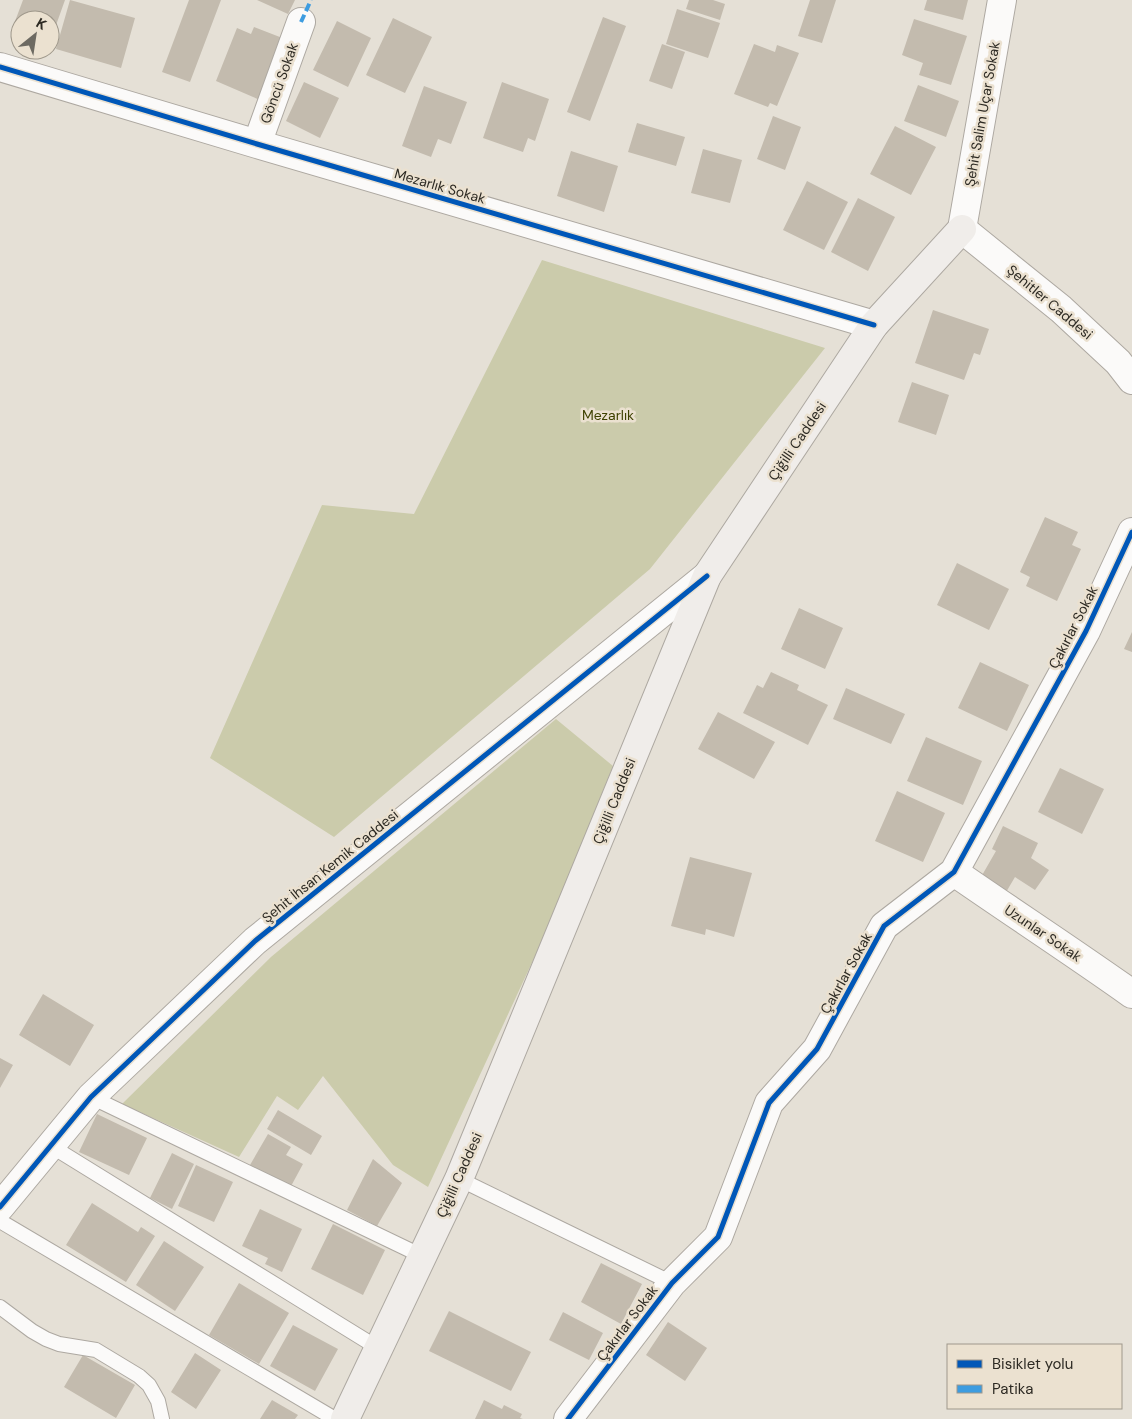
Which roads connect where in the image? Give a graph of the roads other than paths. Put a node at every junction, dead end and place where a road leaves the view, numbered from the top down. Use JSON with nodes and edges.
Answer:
{"nodes":[{"id":1,"x":1002,"y":0,"type":"edge"},
{"id":2,"x":301,"y":22,"type":"dead end"},
{"id":3,"x":0,"y":67,"type":"edge"},
{"id":4,"x":257,"y":144,"type":"junction"},
{"id":5,"x":962,"y":229,"type":"junction"},
{"id":6,"x":874,"y":325,"type":"junction"},
{"id":7,"x":1132,"y":380,"type":"edge"},
{"id":8,"x":1132,"y":532,"type":"edge"},
{"id":9,"x":707,"y":576,"type":"junction"},
{"id":10,"x":954,"y":872,"type":"junction"},
{"id":11,"x":1132,"y":994,"type":"edge"},
{"id":12,"x":91,"y":1097,"type":"junction"},
{"id":13,"x":51,"y":1146,"type":"junction"},
{"id":14,"x":459,"y":1179,"type":"junction"},
{"id":15,"x":0,"y":1208,"type":"edge"},
{"id":16,"x":0,"y":1221,"type":"edge"},
{"id":17,"x":422,"y":1256,"type":"junction"},
{"id":18,"x":672,"y":1283,"type":"junction"},
{"id":19,"x":0,"y":1307,"type":"edge"},
{"id":20,"x":378,"y":1348,"type":"junction"},
{"id":21,"x":162,"y":1419,"type":"edge"},
{"id":22,"x":335,"y":1419,"type":"edge"},
{"id":23,"x":345,"y":1419,"type":"edge"},
{"id":24,"x":568,"y":1419,"type":"edge"}],
"edges":[{"from":1,"to":5,"type":"street","name":"Şehit Salim Uçar Sokak"},
{"from":2,"to":4,"type":"street","name":"Göncü Sokak"},
{"from":3,"to":4,"type":"street","name":"Mezarlık Sokak"},
{"from":4,"to":6,"type":"street","name":"Mezarlık Sokak"},
{"from":5,"to":6,"type":"main road","name":"Çiğilli Caddesi"},
{"from":5,"to":7,"type":"street","name":"Şehitler Caddesi"},
{"from":6,"to":9,"type":"main road","name":"Çiğilli Caddesi"},
{"from":8,"to":10,"type":"street","name":"Çakırlar Sokak"},
{"from":9,"to":12,"type":"street","name":"Şehit İhsan Kemik Caddesi"},
{"from":9,"to":14,"type":"main road","name":"Çiğilli Caddesi"},
{"from":10,"to":11,"type":"street","name":"Uzunlar Sokak"},
{"from":10,"to":18,"type":"street","name":"Çakırlar Sokak"},
{"from":12,"to":13,"type":"street","name":"Şehit İhsan Kemik Caddesi"},
{"from":12,"to":17,"type":"lane"},
{"from":13,"to":15,"type":"street","name":"Şehit İhsan Kemik Caddesi"},
{"from":13,"to":20,"type":"lane"},
{"from":14,"to":17,"type":"main road","name":"Çiğilli Caddesi"},
{"from":14,"to":18,"type":"lane"},
{"from":16,"to":22,"type":"lane"},
{"from":17,"to":20,"type":"main road","name":"Çiğilli Caddesi"},
{"from":18,"to":24,"type":"street","name":"Çakırlar Sokak"},
{"from":19,"to":21,"type":"lane"},
{"from":20,"to":23,"type":"main road","name":"Çiğilli Caddesi"}]}
